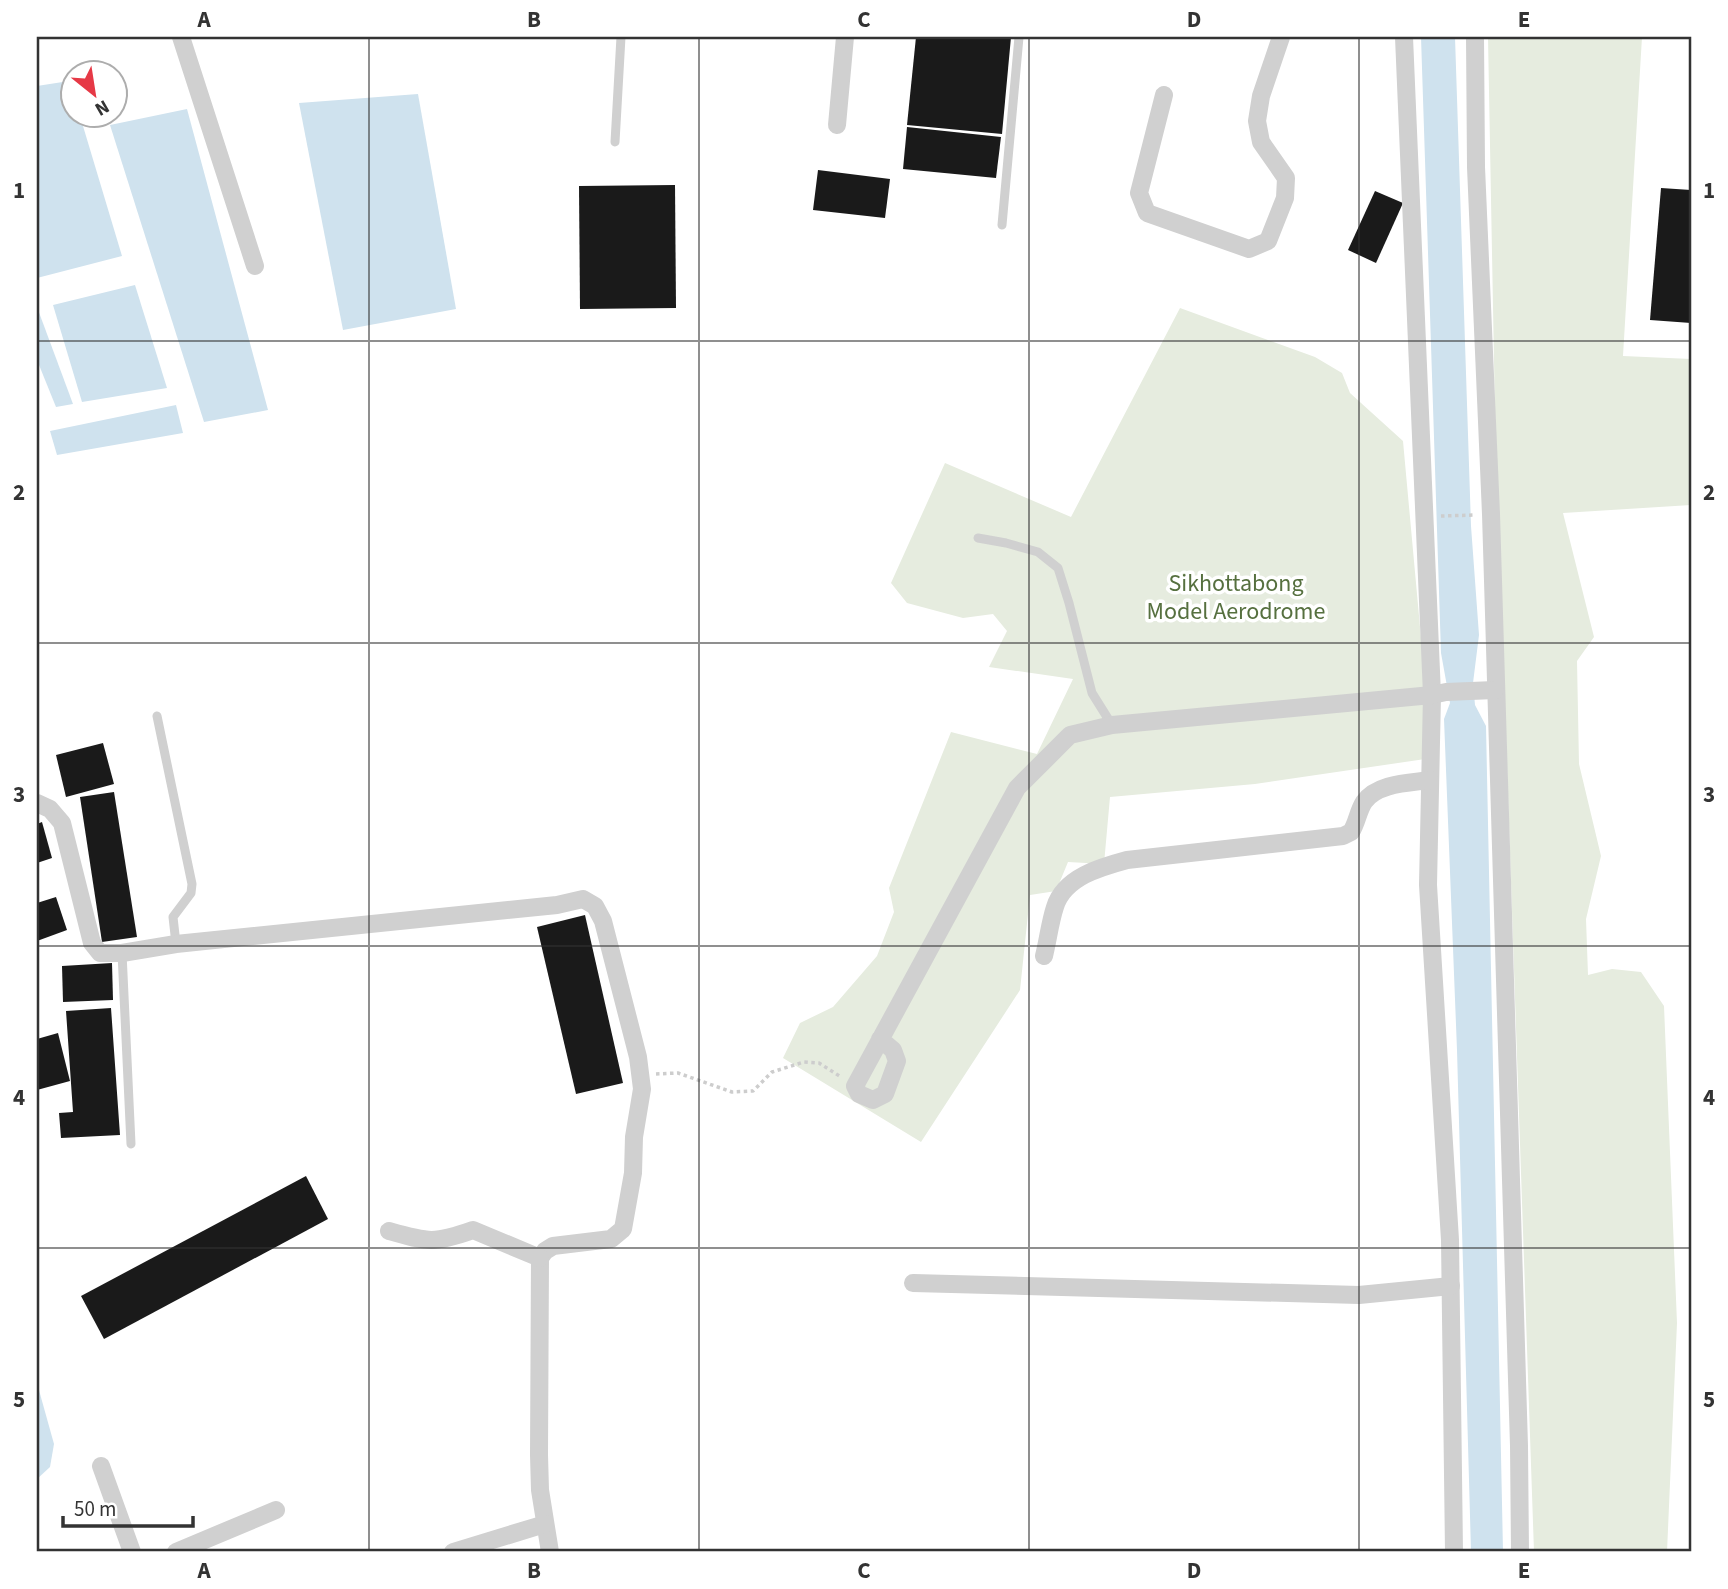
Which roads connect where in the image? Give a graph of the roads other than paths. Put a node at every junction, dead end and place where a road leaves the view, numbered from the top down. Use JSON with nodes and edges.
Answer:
{"nodes":[{"id":1,"x":181,"y":37,"type":"edge"},
{"id":2,"x":621,"y":37,"type":"edge"},
{"id":3,"x":845,"y":37,"type":"edge"},
{"id":4,"x":1019,"y":37,"type":"edge"},
{"id":5,"x":1281,"y":37,"type":"edge"},
{"id":6,"x":1404,"y":37,"type":"edge"},
{"id":7,"x":1475,"y":37,"type":"edge"},
{"id":8,"x":1164,"y":95,"type":"dead end"},
{"id":9,"x":837,"y":125,"type":"dead end"},
{"id":10,"x":615,"y":142,"type":"dead end"},
{"id":11,"x":1002,"y":225,"type":"dead end"},
{"id":12,"x":255,"y":266,"type":"dead end"},
{"id":13,"x":978,"y":538,"type":"dead end"},
{"id":14,"x":1488,"y":690,"type":"junction"},
{"id":15,"x":1439,"y":694,"type":"junction"},
{"id":16,"x":157,"y":716,"type":"dead end"},
{"id":17,"x":1112,"y":724,"type":"junction"},
{"id":18,"x":1430,"y":780,"type":"junction"},
{"id":19,"x":37,"y":803,"type":"edge"},
{"id":20,"x":176,"y":944,"type":"junction"},
{"id":21,"x":122,"y":953,"type":"junction"},
{"id":22,"x":1044,"y":956,"type":"dead end"},
{"id":23,"x":880,"y":1039,"type":"junction"},
{"id":24,"x":131,"y":1144,"type":"dead end"},
{"id":25,"x":389,"y":1231,"type":"dead end"},
{"id":26,"x":540,"y":1258,"type":"junction"},
{"id":27,"x":913,"y":1283,"type":"dead end"},
{"id":28,"x":1451,"y":1286,"type":"junction"},
{"id":29,"x":101,"y":1466,"type":"dead end"},
{"id":30,"x":276,"y":1510,"type":"dead end"},
{"id":31,"x":545,"y":1524,"type":"junction"},
{"id":32,"x":132,"y":1552,"type":"edge"},
{"id":33,"x":176,"y":1552,"type":"edge"},
{"id":34,"x":453,"y":1552,"type":"edge"},
{"id":35,"x":550,"y":1552,"type":"edge"},
{"id":36,"x":1454,"y":1552,"type":"edge"},
{"id":37,"x":1520,"y":1552,"type":"edge"}],
"edges":[{"from":1,"to":12,"type":"street"},
{"from":2,"to":10,"type":"lane"},
{"from":3,"to":9,"type":"street"},
{"from":4,"to":11,"type":"lane"},
{"from":5,"to":8,"type":"street"},
{"from":6,"to":15,"type":"street"},
{"from":7,"to":14,"type":"street"},
{"from":13,"to":17,"type":"lane"},
{"from":14,"to":15,"type":"street"},
{"from":14,"to":37,"type":"street"},
{"from":15,"to":17,"type":"street"},
{"from":15,"to":18,"type":"street"},
{"from":16,"to":20,"type":"lane"},
{"from":17,"to":23,"type":"street"},
{"from":18,"to":22,"type":"street"},
{"from":18,"to":28,"type":"street"},
{"from":19,"to":21,"type":"street"},
{"from":20,"to":21,"type":"street"},
{"from":20,"to":26,"type":"street"},
{"from":21,"to":24,"type":"lane"},
{"from":23,"to":23,"type":"street"},
{"from":25,"to":26,"type":"street"},
{"from":26,"to":31,"type":"street"},
{"from":27,"to":28,"type":"street"},
{"from":28,"to":36,"type":"street"},
{"from":29,"to":32,"type":"street"},
{"from":30,"to":33,"type":"street"},
{"from":31,"to":34,"type":"street"},
{"from":31,"to":35,"type":"street"}]}
